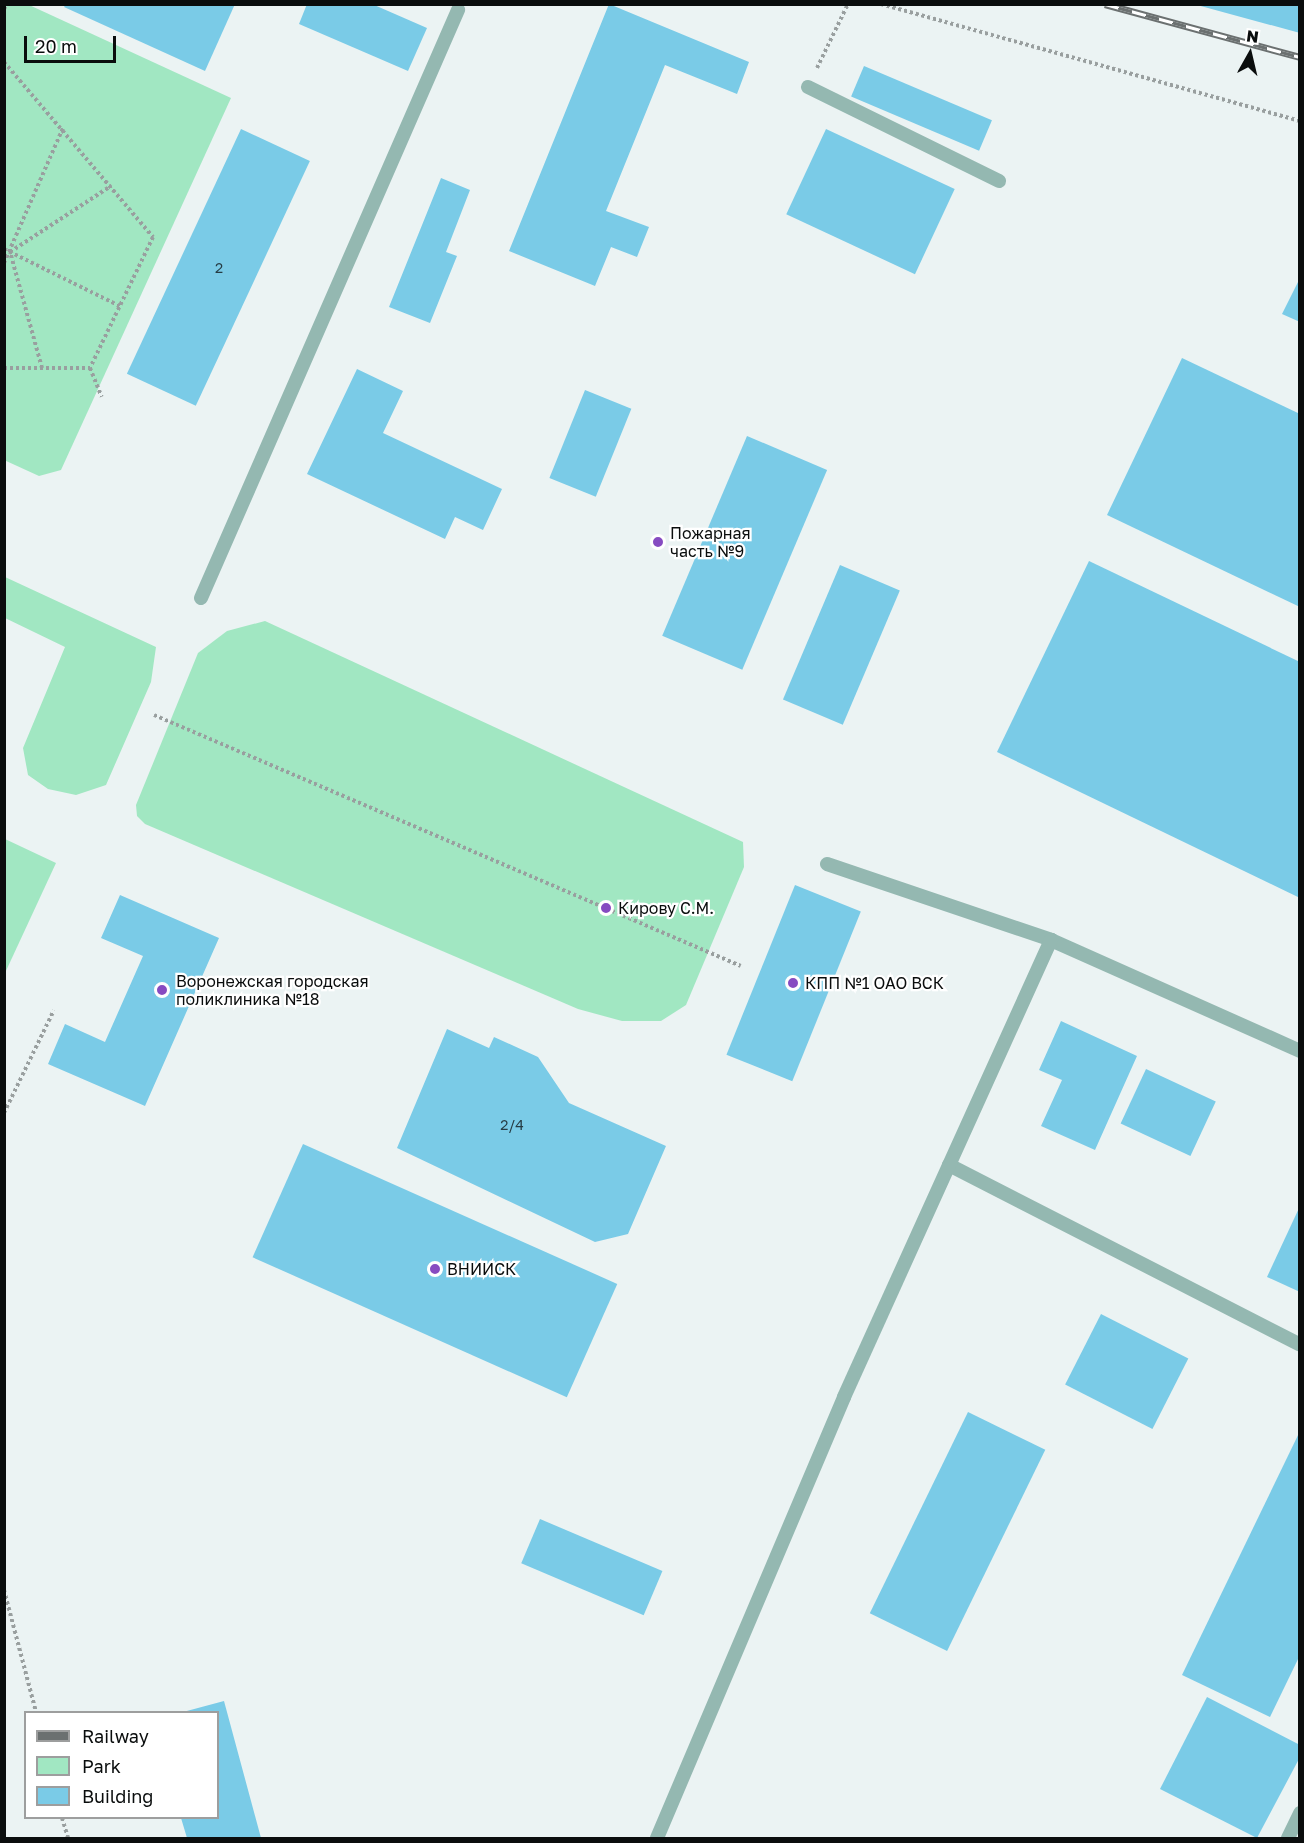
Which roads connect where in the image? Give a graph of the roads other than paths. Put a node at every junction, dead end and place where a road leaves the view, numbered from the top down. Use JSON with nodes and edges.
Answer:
{"nodes":[{"id":1,"x":458,"y":10,"type":"dead end"},
{"id":2,"x":808,"y":87,"type":"road end"},
{"id":3,"x":999,"y":181,"type":"dead end"},
{"id":4,"x":201,"y":598,"type":"dead end"},
{"id":5,"x":827,"y":864,"type":"dead end"},
{"id":6,"x":1051,"y":940,"type":"junction"},
{"id":7,"x":1299,"y":1051,"type":"edge"},
{"id":8,"x":949,"y":1165,"type":"junction"},
{"id":9,"x":1299,"y":1345,"type":"edge"},
{"id":10,"x":1299,"y":1813,"type":"edge"},
{"id":11,"x":657,"y":1839,"type":"edge"},
{"id":12,"x":1288,"y":1839,"type":"edge"}],
"edges":[{"from":1,"to":4,"type":"lane"},
{"from":2,"to":3,"type":"lane"},
{"from":5,"to":6,"type":"lane"},
{"from":6,"to":7,"type":"lane"},
{"from":6,"to":8,"type":"lane"},
{"from":8,"to":9,"type":"lane"},
{"from":8,"to":11,"type":"lane"},
{"from":10,"to":12,"type":"lane"}]}
